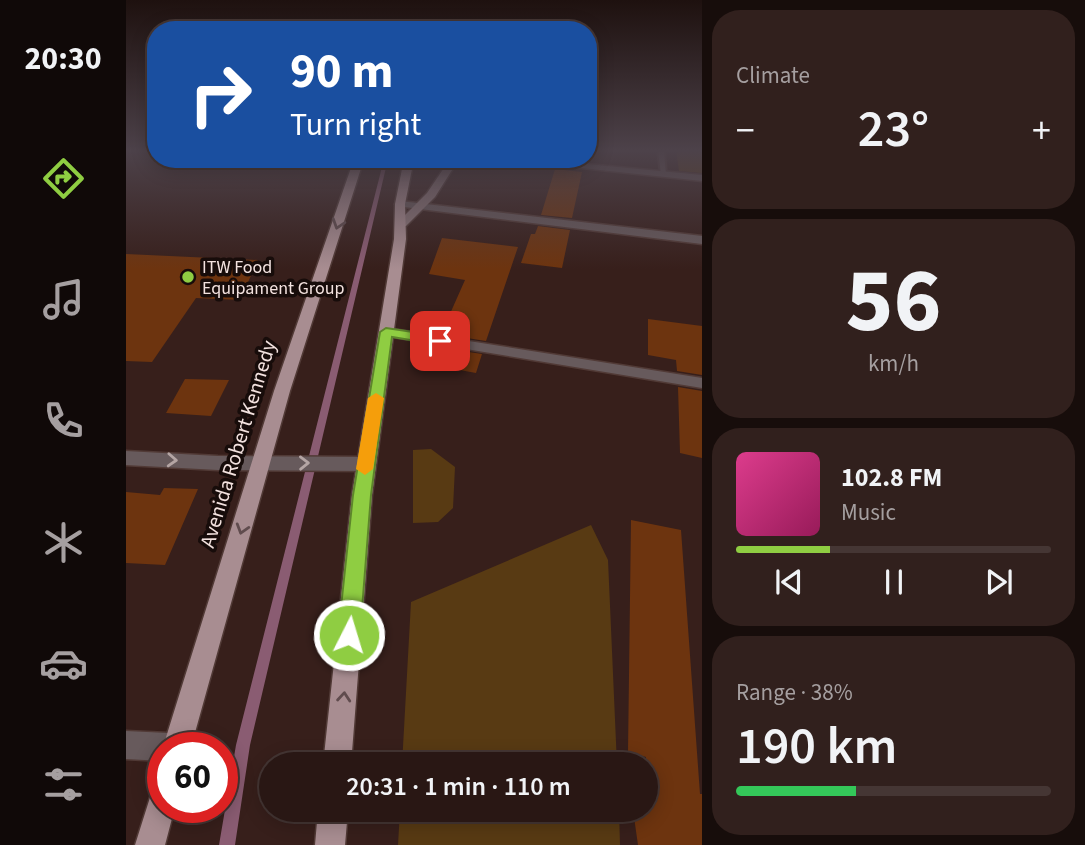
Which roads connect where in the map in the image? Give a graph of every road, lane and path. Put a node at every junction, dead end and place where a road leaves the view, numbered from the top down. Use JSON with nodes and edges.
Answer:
{"nodes":[{"id":1,"x":350,"y":189,"type":"edge"},
{"id":2,"x":403,"y":189,"type":"edge"},
{"id":3,"x":433,"y":189,"type":"edge"},
{"id":4,"x":400,"y":204,"type":"junction"},
{"id":5,"x":420,"y":207,"type":"junction"},
{"id":6,"x":402,"y":224,"type":"junction"},
{"id":7,"x":702,"y":240,"type":"edge"},
{"id":8,"x":386,"y":332,"type":"junction"},
{"id":9,"x":702,"y":383,"type":"edge"},
{"id":10,"x":126,"y":458,"type":"edge"},
{"id":11,"x":266,"y":463,"type":"junction"},
{"id":12,"x":365,"y":464,"type":"junction"},
{"id":13,"x":182,"y":732,"type":"edge"},
{"id":14,"x":126,"y":745,"type":"edge"},
{"id":15,"x":147,"y":746,"type":"edge"},
{"id":16,"x":338,"y":752,"type":"edge"},
{"id":17,"x":332,"y":822,"type":"edge"},
{"id":18,"x":156,"y":823,"type":"edge"},
{"id":19,"x":150,"y":845,"type":"edge"},
{"id":20,"x":330,"y":845,"type":"edge"}],
"edges":[{"from":1,"to":11,"type":"main road","name":"Avenida Robert Kennedy","one_way":true},
{"from":2,"to":4,"type":"main road"},
{"from":3,"to":5,"type":"street"},
{"from":4,"to":5,"type":"street"},
{"from":4,"to":6,"type":"main road"},
{"from":5,"to":6,"type":"street"},
{"from":5,"to":7,"type":"street"},
{"from":6,"to":8,"type":"main road"},
{"from":8,"to":9,"type":"street"},
{"from":8,"to":12,"type":"main road"},
{"from":10,"to":11,"type":"street","one_way":true},
{"from":11,"to":12,"type":"street","one_way":true},
{"from":11,"to":13,"type":"main road","name":"Avenida Robert Kennedy","one_way":true},
{"from":16,"to":12,"type":"main road","one_way":true},
{"from":14,"to":15,"type":"street"},
{"from":17,"to":20,"type":"main road"},
{"from":18,"to":19,"type":"main road"}]}
